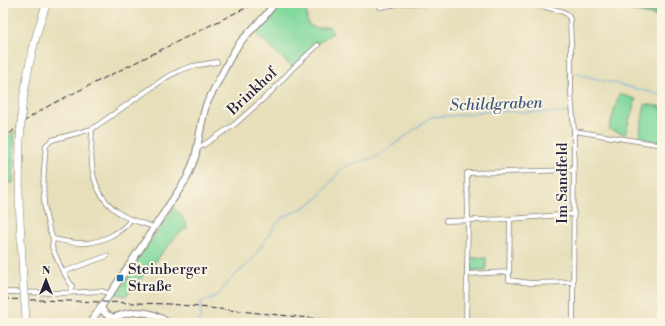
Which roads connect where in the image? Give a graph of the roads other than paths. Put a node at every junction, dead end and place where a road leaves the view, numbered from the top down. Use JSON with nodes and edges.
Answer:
{"nodes":[{"id":1,"x":46,"y":3,"type":"edge"},
{"id":2,"x":288,"y":3,"type":"edge"},
{"id":3,"x":443,"y":3,"type":"edge"},
{"id":4,"x":529,"y":3,"type":"edge"},
{"id":5,"x":275,"y":4,"type":"edge"},
{"id":6,"x":380,"y":7,"type":"dead end"},
{"id":7,"x":318,"y":45,"type":"dead end"},
{"id":8,"x":217,"y":62,"type":"dead end"},
{"id":9,"x":92,"y":129,"type":"junction"},
{"id":10,"x":574,"y":131,"type":"junction"},
{"id":11,"x":662,"y":145,"type":"edge"},
{"id":12,"x":197,"y":149,"type":"junction"},
{"id":13,"x":574,"y":170,"type":"junction"},
{"id":14,"x":574,"y":214,"type":"junction"},
{"id":15,"x":130,"y":219,"type":"junction"},
{"id":16,"x":510,"y":219,"type":"junction"},
{"id":17,"x":446,"y":220,"type":"dead end"},
{"id":18,"x":468,"y":220,"type":"junction"},
{"id":19,"x":154,"y":227,"type":"junction"},
{"id":20,"x":53,"y":239,"type":"junction"},
{"id":21,"x":107,"y":256,"type":"dead end"},
{"id":22,"x":63,"y":272,"type":"junction"},
{"id":23,"x":510,"y":272,"type":"junction"},
{"id":24,"x":467,"y":274,"type":"junction"},
{"id":25,"x":573,"y":282,"type":"junction"},
{"id":26,"x":3,"y":292,"type":"edge"},
{"id":27,"x":70,"y":293,"type":"junction"},
{"id":28,"x":110,"y":294,"type":"junction"},
{"id":29,"x":101,"y":307,"type":"junction"},
{"id":30,"x":95,"y":315,"type":"junction"},
{"id":31,"x":112,"y":317,"type":"junction"},
{"id":32,"x":26,"y":321,"type":"edge"},
{"id":33,"x":90,"y":323,"type":"edge"},
{"id":34,"x":98,"y":323,"type":"edge"},
{"id":35,"x":101,"y":323,"type":"edge"},
{"id":36,"x":168,"y":323,"type":"edge"},
{"id":37,"x":466,"y":323,"type":"edge"},
{"id":38,"x":574,"y":323,"type":"edge"}],
"edges":[{"from":1,"to":32,"type":"main road","bridge":true},
{"from":2,"to":5,"type":"street"},
{"from":3,"to":6,"type":"street"},
{"from":4,"to":10,"type":"street"},
{"from":5,"to":12,"type":"street"},
{"from":7,"to":12,"type":"street","name":"Brinkhof"},
{"from":8,"to":9,"type":"street"},
{"from":9,"to":15,"type":"street"},
{"from":9,"to":20,"type":"street"},
{"from":10,"to":11,"type":"street","name":"Im Sandfeld"},
{"from":10,"to":13,"type":"street","name":"Im Sandfeld"},
{"from":12,"to":19,"type":"street"},
{"from":13,"to":14,"type":"street","name":"Im Sandfeld"},
{"from":13,"to":18,"type":"street"},
{"from":14,"to":16,"type":"street"},
{"from":14,"to":25,"type":"street","name":"Im Sandfeld"},
{"from":15,"to":19,"type":"street"},
{"from":15,"to":20,"type":"street"},
{"from":16,"to":18,"type":"street"},
{"from":16,"to":23,"type":"street"},
{"from":17,"to":18,"type":"street"},
{"from":18,"to":24,"type":"street"},
{"from":19,"to":28,"type":"street"},
{"from":20,"to":22,"type":"street"},
{"from":21,"to":22,"type":"street"},
{"from":22,"to":27,"type":"street"},
{"from":23,"to":24,"type":"street"},
{"from":23,"to":25,"type":"street"},
{"from":24,"to":37,"type":"street"},
{"from":25,"to":38,"type":"street","name":"Im Sandfeld"},
{"from":26,"to":27,"type":"street"},
{"from":27,"to":28,"type":"street"},
{"from":28,"to":29,"type":"street"},
{"from":29,"to":30,"type":"street"},
{"from":29,"to":31,"type":"street"},
{"from":29,"to":35,"type":"street"},
{"from":30,"to":33,"type":"street"},
{"from":30,"to":34,"type":"street"},
{"from":31,"to":35,"type":"street"},
{"from":31,"to":36,"type":"street"}]}
